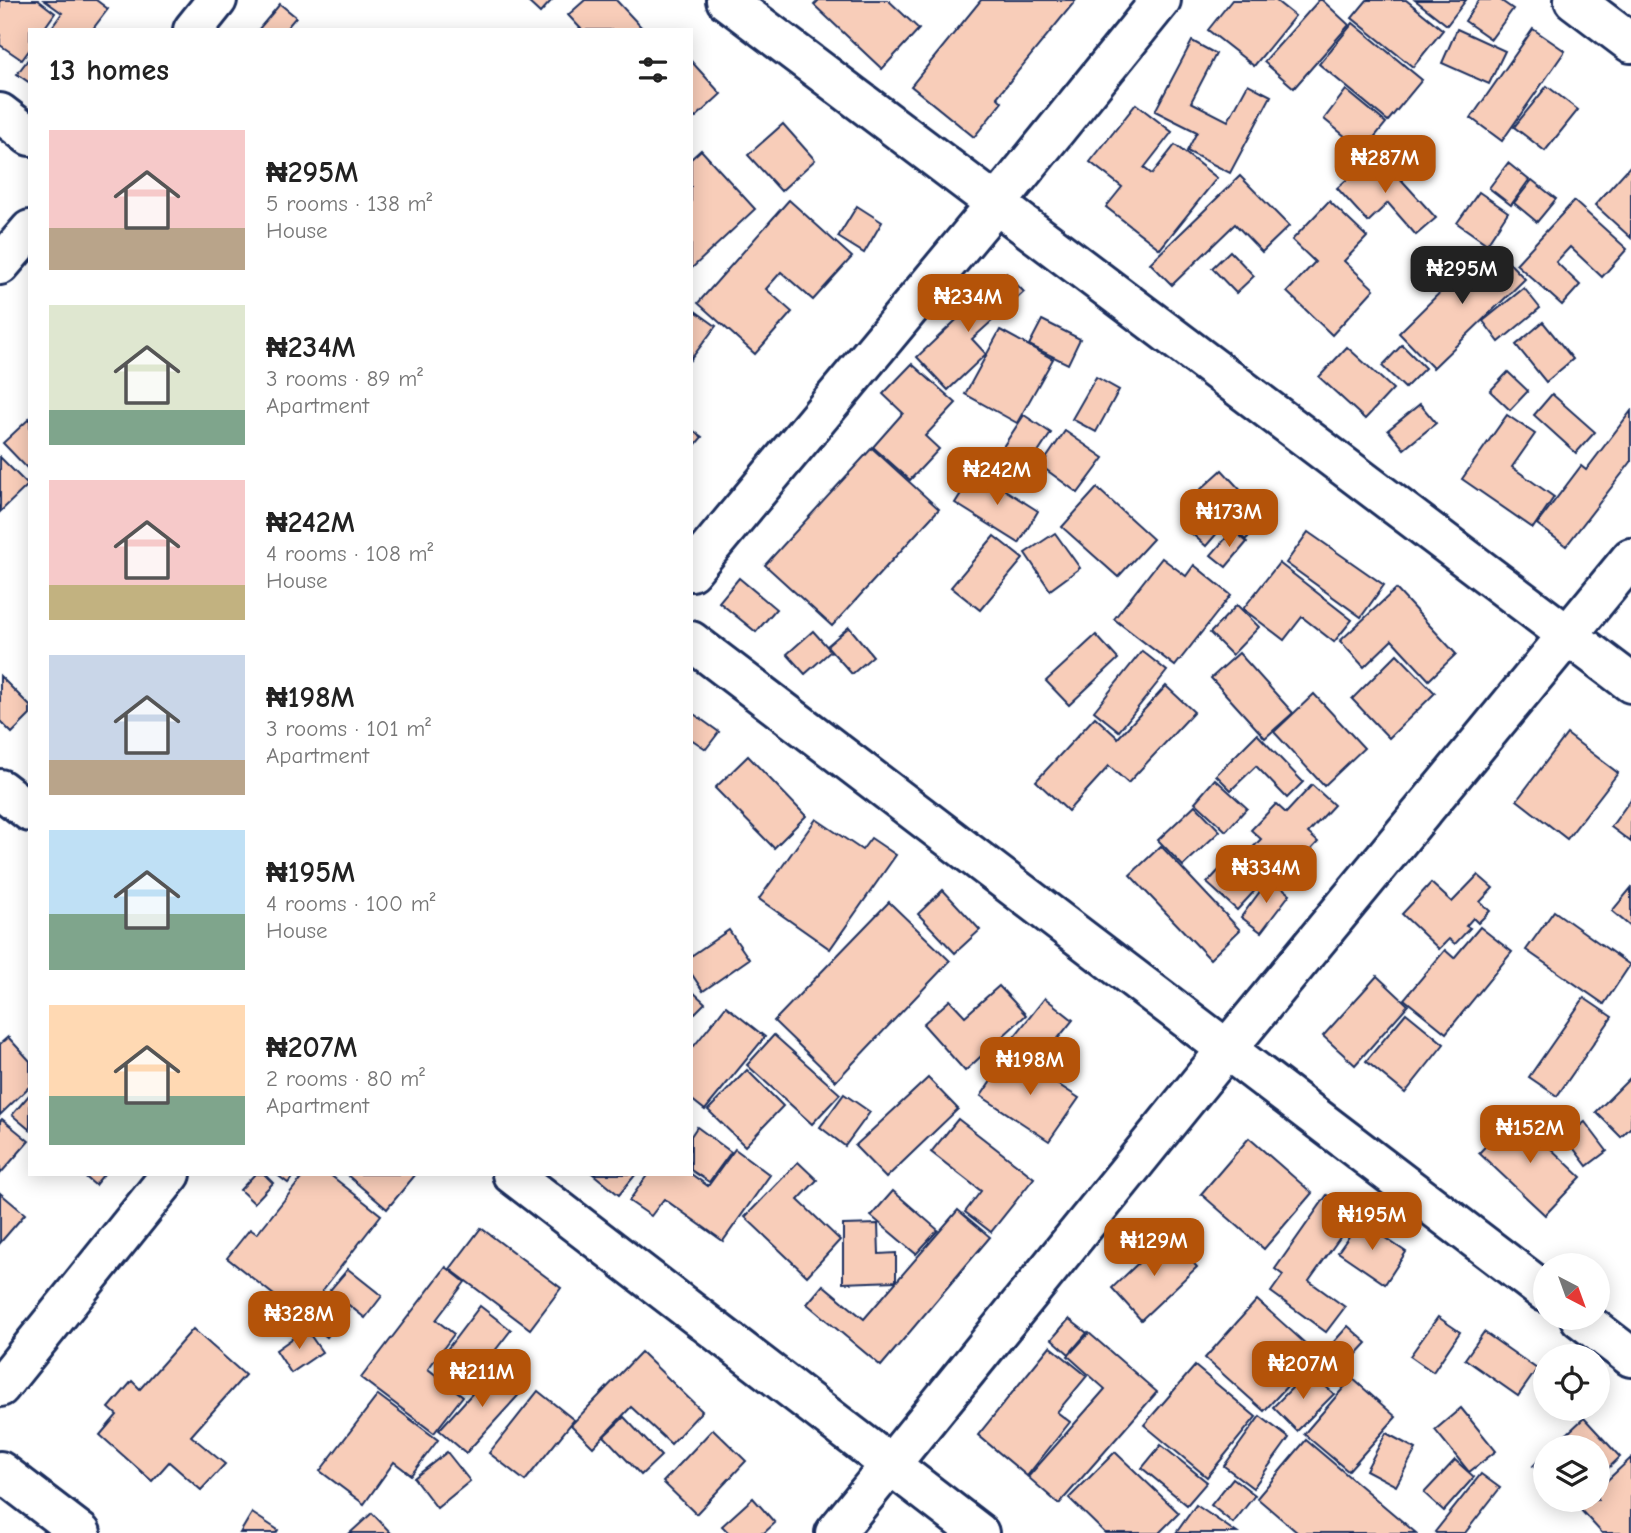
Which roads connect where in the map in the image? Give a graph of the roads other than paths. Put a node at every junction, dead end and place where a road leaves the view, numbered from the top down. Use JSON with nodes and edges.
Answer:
{"nodes":[{"id":1,"x":217,"y":0,"type":"edge"},
{"id":2,"x":726,"y":0,"type":"edge"},
{"id":3,"x":1161,"y":0,"type":"edge"},
{"id":4,"x":1574,"y":0,"type":"edge"},
{"id":5,"x":195,"y":28,"type":"edge"},
{"id":6,"x":1631,"y":43,"type":"edge"},
{"id":7,"x":0,"y":113,"type":"edge"},
{"id":8,"x":28,"y":134,"type":"edge"},
{"id":9,"x":996,"y":204,"type":"junction"},
{"id":10,"x":28,"y":232,"type":"edge"},
{"id":11,"x":0,"y":265,"type":"edge"},
{"id":12,"x":1631,"y":558,"type":"edge"},
{"id":13,"x":693,"y":569,"type":"edge"},
{"id":14,"x":1568,"y":636,"type":"junction"},
{"id":15,"x":693,"y":643,"type":"edge"},
{"id":16,"x":1631,"y":683,"type":"edge"},
{"id":17,"x":0,"y":789,"type":"edge"},
{"id":18,"x":28,"y":810,"type":"edge"},
{"id":19,"x":1227,"y":1049,"type":"junction"},
{"id":20,"x":169,"y":1176,"type":"edge"},
{"id":21,"x":515,"y":1176,"type":"edge"},
{"id":22,"x":1533,"y":1283,"type":"edge"},
{"id":23,"x":1596,"y":1330,"type":"edge"},
{"id":24,"x":1631,"y":1357,"type":"edge"},
{"id":25,"x":0,"y":1387,"type":"edge"},
{"id":26,"x":890,"y":1465,"type":"junction"},
{"id":27,"x":0,"y":1471,"type":"edge"},
{"id":28,"x":81,"y":1533,"type":"edge"},
{"id":29,"x":835,"y":1533,"type":"edge"},
{"id":30,"x":979,"y":1533,"type":"edge"}],
"edges":[{"from":1,"to":5,"type":"street"},
{"from":2,"to":9,"type":"street"},
{"from":3,"to":9,"type":"street"},
{"from":4,"to":6,"type":"street"},
{"from":7,"to":8,"type":"street"},
{"from":9,"to":13,"type":"street"},
{"from":9,"to":14,"type":"street"},
{"from":10,"to":11,"type":"street"},
{"from":12,"to":14,"type":"street"},
{"from":14,"to":16,"type":"street"},
{"from":14,"to":19,"type":"street"},
{"from":15,"to":19,"type":"street"},
{"from":17,"to":18,"type":"street"},
{"from":19,"to":22,"type":"street"},
{"from":19,"to":26,"type":"street"},
{"from":20,"to":25,"type":"street"},
{"from":21,"to":26,"type":"street"},
{"from":23,"to":24,"type":"street"},
{"from":26,"to":29,"type":"street"},
{"from":26,"to":30,"type":"street"},
{"from":27,"to":28,"type":"street"}]}
